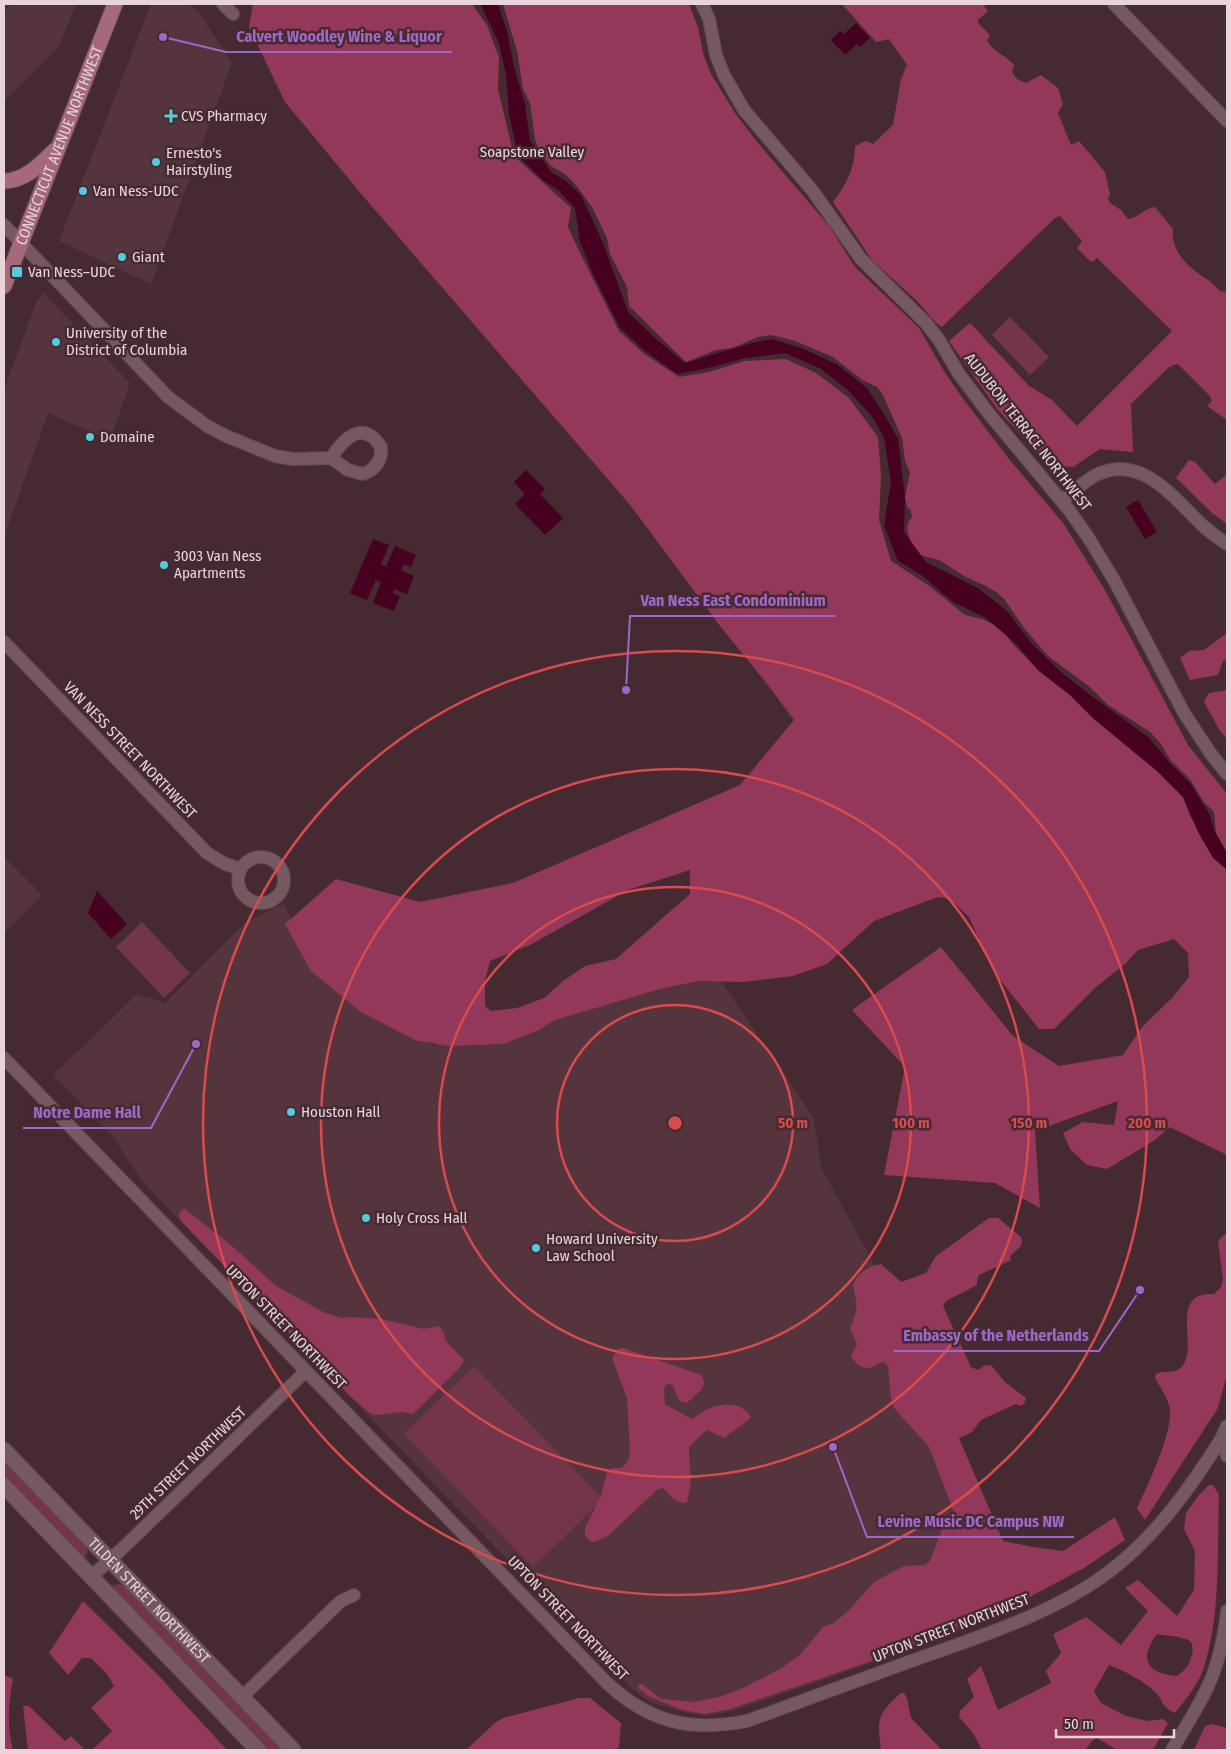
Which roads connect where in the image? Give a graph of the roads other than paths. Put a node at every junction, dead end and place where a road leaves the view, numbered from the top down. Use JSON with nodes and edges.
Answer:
{"nodes":[{"id":1,"x":116,"y":4,"type":"edge"},
{"id":2,"x":224,"y":4,"type":"edge"},
{"id":3,"x":702,"y":4,"type":"edge"},
{"id":4,"x":1114,"y":4,"type":"edge"},
{"id":5,"x":232,"y":14,"type":"dead end"},
{"id":6,"x":1227,"y":121,"type":"edge"},
{"id":7,"x":60,"y":145,"type":"junction"},
{"id":8,"x":4,"y":181,"type":"edge"},
{"id":9,"x":4,"y":225,"type":"edge"},
{"id":10,"x":21,"y":243,"type":"junction"},
{"id":11,"x":4,"y":286,"type":"edge"},
{"id":12,"x":331,"y":458,"type":"dead end"},
{"id":13,"x":1062,"y":500,"type":"junction"},
{"id":14,"x":1227,"y":544,"type":"edge"},
{"id":15,"x":4,"y":642,"type":"edge"},
{"id":16,"x":1227,"y":774,"type":"edge"},
{"id":17,"x":241,"y":869,"type":"dead end"},
{"id":18,"x":4,"y":1058,"type":"edge"},
{"id":19,"x":306,"y":1371,"type":"junction"},
{"id":20,"x":1227,"y":1426,"type":"edge"},
{"id":21,"x":1222,"y":1439,"type":"junction"},
{"id":22,"x":4,"y":1450,"type":"edge"},
{"id":23,"x":1227,"y":1456,"type":"edge"},
{"id":24,"x":4,"y":1486,"type":"edge"},
{"id":25,"x":110,"y":1560,"type":"junction"},
{"id":26,"x":91,"y":1577,"type":"junction"},
{"id":27,"x":354,"y":1595,"type":"dead end"},
{"id":28,"x":1227,"y":1611,"type":"edge"},
{"id":29,"x":242,"y":1697,"type":"junction"},
{"id":30,"x":258,"y":1750,"type":"edge"},
{"id":31,"x":293,"y":1750,"type":"edge"},
{"id":32,"x":1172,"y":1750,"type":"edge"}],
"edges":[{"from":1,"to":7,"type":"main road","name":"CONNECTICUT AVENUE NORTHWEST"},
{"from":2,"to":5,"type":"street"},
{"from":3,"to":13,"type":"street","name":"AUDUBON TERRACE NORTHWEST"},
{"from":4,"to":6,"type":"street"},
{"from":7,"to":8,"type":"main road"},
{"from":7,"to":10,"type":"main road","name":"CONNECTICUT AVENUE NORTHWEST"},
{"from":9,"to":10,"type":"street"},
{"from":10,"to":11,"type":"main road","name":"CONNECTICUT AVENUE NORTHWEST"},
{"from":10,"to":12,"type":"street"},
{"from":13,"to":14,"type":"street"},
{"from":13,"to":16,"type":"street","name":"AUDUBON TERRACE NORTHWEST"},
{"from":15,"to":17,"type":"street","name":"VAN NESS STREET NORTHWEST"},
{"from":18,"to":19,"type":"street","name":"UPTON STREET NORTHWEST"},
{"from":19,"to":21,"type":"street","name":"UPTON STREET NORTHWEST"},
{"from":19,"to":25,"type":"street","name":"29TH STREET NORTHWEST"},
{"from":20,"to":21,"type":"street","name":"UPTON STREET NORTHWEST"},
{"from":21,"to":23,"type":"street"},
{"from":22,"to":25,"type":"street","name":"TILDEN STREET NORTHWEST"},
{"from":24,"to":26,"type":"street","name":"TILDEN STREET NORTHWEST"},
{"from":25,"to":26,"type":"street","name":"29TH STREET NORTHWEST"},
{"from":25,"to":29,"type":"street","name":"TILDEN STREET NORTHWEST"},
{"from":26,"to":30,"type":"street","name":"TILDEN STREET NORTHWEST"},
{"from":27,"to":29,"type":"street"},
{"from":28,"to":32,"type":"street"},
{"from":29,"to":31,"type":"street","name":"TILDEN STREET NORTHWEST"}]}
